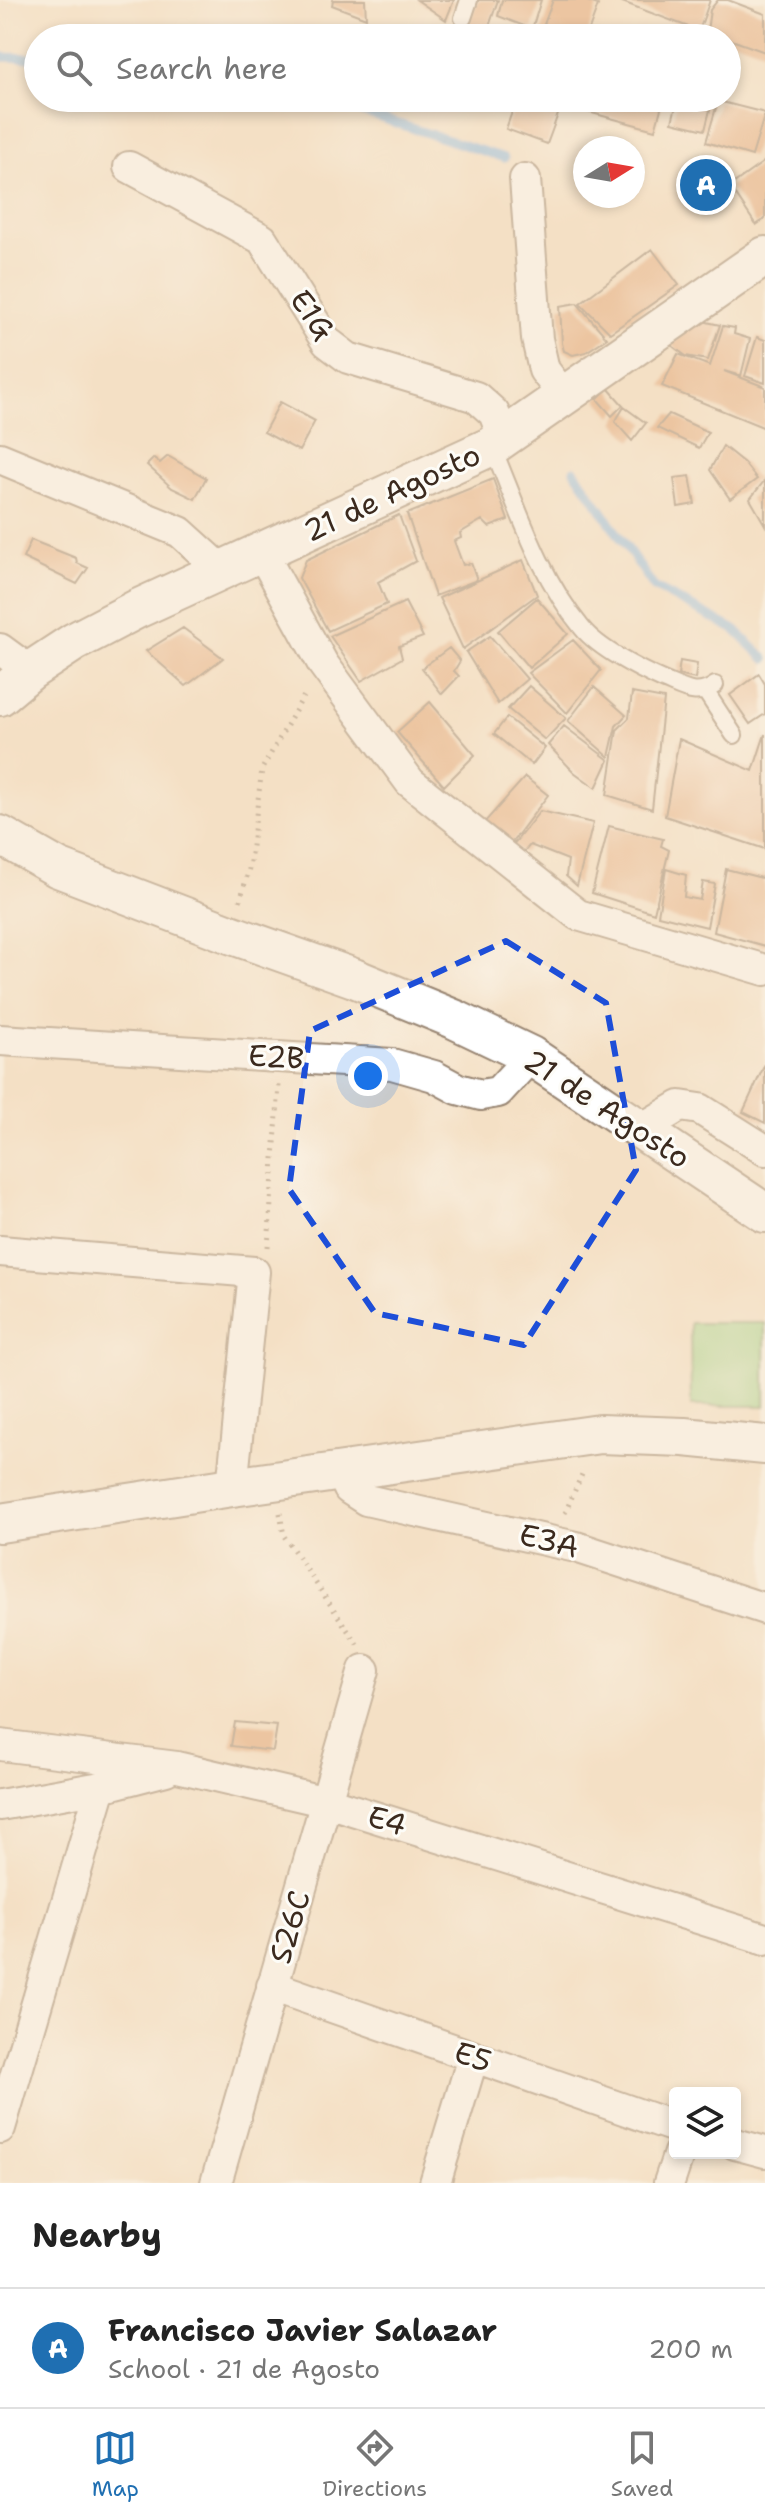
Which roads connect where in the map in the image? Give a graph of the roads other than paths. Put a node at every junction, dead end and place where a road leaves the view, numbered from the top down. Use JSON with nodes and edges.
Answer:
{"nodes":[{"id":1,"x":469,"y":0,"type":"edge"},
{"id":2,"x":463,"y":18,"type":"dead end"},
{"id":3,"x":129,"y":167,"type":"dead end"},
{"id":4,"x":525,"y":179,"type":"dead end"},
{"id":5,"x":765,"y":256,"type":"edge"},
{"id":6,"x":564,"y":396,"type":"junction"},
{"id":7,"x":498,"y":443,"type":"junction"},
{"id":8,"x":0,"y":458,"type":"edge"},
{"id":9,"x":262,"y":553,"type":"junction"},
{"id":10,"x":222,"y":570,"type":"junction"},
{"id":11,"x":15,"y":660,"type":"edge"},
{"id":12,"x":0,"y":696,"type":"edge"},
{"id":13,"x":734,"y":735,"type":"dead end"},
{"id":14,"x":0,"y":835,"type":"edge"},
{"id":15,"x":765,"y":970,"type":"edge"},
{"id":16,"x":0,"y":1040,"type":"edge"},
{"id":17,"x":531,"y":1056,"type":"junction"},
{"id":18,"x":641,"y":1129,"type":"junction"},
{"id":19,"x":765,"y":1150,"type":"edge"},
{"id":20,"x":765,"y":1213,"type":"edge"},
{"id":21,"x":0,"y":1251,"type":"edge"},
{"id":22,"x":765,"y":1445,"type":"edge"},
{"id":23,"x":342,"y":1473,"type":"junction"},
{"id":24,"x":232,"y":1487,"type":"junction"},
{"id":25,"x":0,"y":1523,"type":"edge"},
{"id":26,"x":765,"y":1609,"type":"edge"},
{"id":27,"x":364,"y":1670,"type":"road end"},
{"id":28,"x":0,"y":1745,"type":"edge"},
{"id":29,"x":177,"y":1767,"type":"junction"},
{"id":30,"x":101,"y":1787,"type":"junction"},
{"id":31,"x":327,"y":1802,"type":"junction"},
{"id":32,"x":0,"y":1805,"type":"edge"},
{"id":33,"x":765,"y":1939,"type":"edge"},
{"id":34,"x":272,"y":1986,"type":"junction"},
{"id":35,"x":473,"y":2057,"type":"junction"},
{"id":36,"x":669,"y":2125,"type":"edge"},
{"id":37,"x":0,"y":2128,"type":"edge"},
{"id":38,"x":741,"y":2146,"type":"edge"},
{"id":39,"x":765,"y":2152,"type":"edge"},
{"id":40,"x":677,"y":2159,"type":"edge"},
{"id":41,"x":216,"y":2183,"type":"edge"},
{"id":42,"x":435,"y":2183,"type":"edge"},
{"id":43,"x":669,"y":2183,"type":"edge"}],
"edges":[{"from":1,"to":2,"type":"lane"},
{"from":3,"to":7,"type":"street","name":"E1G"},
{"from":4,"to":6,"type":"street"},
{"from":5,"to":6,"type":"street","name":"21 de Agosto"},
{"from":6,"to":7,"type":"street","name":"21 de Agosto"},
{"from":7,"to":9,"type":"street","name":"21 de Agosto"},
{"from":7,"to":13,"type":"lane"},
{"from":8,"to":10,"type":"street"},
{"from":9,"to":10,"type":"street","name":"21 de Agosto"},
{"from":9,"to":15,"type":"street"},
{"from":10,"to":11,"type":"street","name":"21 de Agosto"},
{"from":11,"to":12,"type":"street","name":"21 de Agosto"},
{"from":14,"to":17,"type":"street","name":"21 de Agosto"},
{"from":16,"to":17,"type":"street","name":"E2B"},
{"from":17,"to":18,"type":"street","name":"21 de Agosto"},
{"from":18,"to":19,"type":"street"},
{"from":18,"to":20,"type":"street","name":"21 de Agosto"},
{"from":21,"to":24,"type":"street"},
{"from":22,"to":23,"type":"street"},
{"from":23,"to":24,"type":"street"},
{"from":23,"to":26,"type":"street","name":"E3A"},
{"from":24,"to":25,"type":"street"},
{"from":27,"to":31,"type":"street","name":"S26C"},
{"from":28,"to":29,"type":"street","name":"E4"},
{"from":29,"to":30,"type":"street"},
{"from":29,"to":31,"type":"street","name":"E4"},
{"from":30,"to":32,"type":"street"},
{"from":30,"to":37,"type":"street"},
{"from":31,"to":33,"type":"street","name":"E4"},
{"from":31,"to":34,"type":"street","name":"S26C"},
{"from":34,"to":35,"type":"street","name":"E5"},
{"from":34,"to":41,"type":"street","name":"S26C"},
{"from":35,"to":36,"type":"street","name":"E5"},
{"from":35,"to":42,"type":"street"},
{"from":38,"to":39,"type":"street"},
{"from":40,"to":43,"type":"street"}]}
